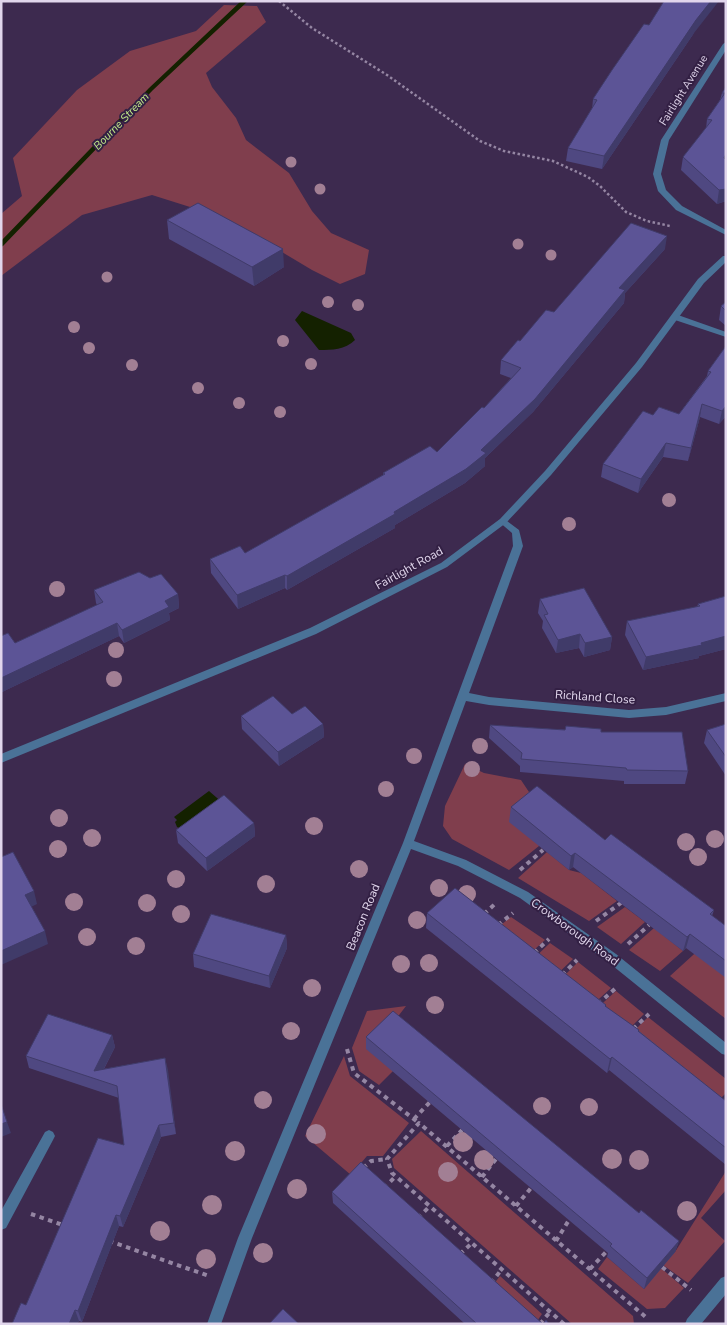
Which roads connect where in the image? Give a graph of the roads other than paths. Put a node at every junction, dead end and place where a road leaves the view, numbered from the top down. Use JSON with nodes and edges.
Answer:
{"nodes":[{"id":1,"x":726,"y":44,"type":"edge"},
{"id":2,"x":726,"y":233,"type":"edge"},
{"id":3,"x":726,"y":258,"type":"edge"},
{"id":4,"x":675,"y":318,"type":"junction"},
{"id":5,"x":726,"y":335,"type":"edge"},
{"id":6,"x":502,"y":521,"type":"junction"},
{"id":7,"x":462,"y":696,"type":"junction"},
{"id":8,"x":726,"y":697,"type":"edge"},
{"id":9,"x":1,"y":760,"type":"edge"},
{"id":10,"x":408,"y":843,"type":"junction"},
{"id":11,"x":726,"y":1050,"type":"edge"},
{"id":12,"x":49,"y":1136,"type":"dead end"},
{"id":13,"x":1,"y":1224,"type":"edge"},
{"id":14,"x":726,"y":1283,"type":"edge"},
{"id":15,"x":214,"y":1324,"type":"edge"},
{"id":16,"x":692,"y":1324,"type":"edge"}],
"edges":[{"from":1,"to":2,"type":"street","name":"Fairlight Avenue"},
{"from":3,"to":4,"type":"street","name":"Fairlight Road"},
{"from":4,"to":5,"type":"street"},
{"from":4,"to":6,"type":"street","name":"Fairlight Road"},
{"from":6,"to":7,"type":"street","name":"Beacon Road"},
{"from":6,"to":9,"type":"street","name":"Fairlight Road"},
{"from":7,"to":8,"type":"street","name":"Richland Close"},
{"from":7,"to":10,"type":"street","name":"Beacon Road"},
{"from":10,"to":11,"type":"street","name":"Crowborough Road"},
{"from":10,"to":15,"type":"street","name":"Beacon Road"},
{"from":12,"to":13,"type":"street"},
{"from":14,"to":16,"type":"street"}]}
